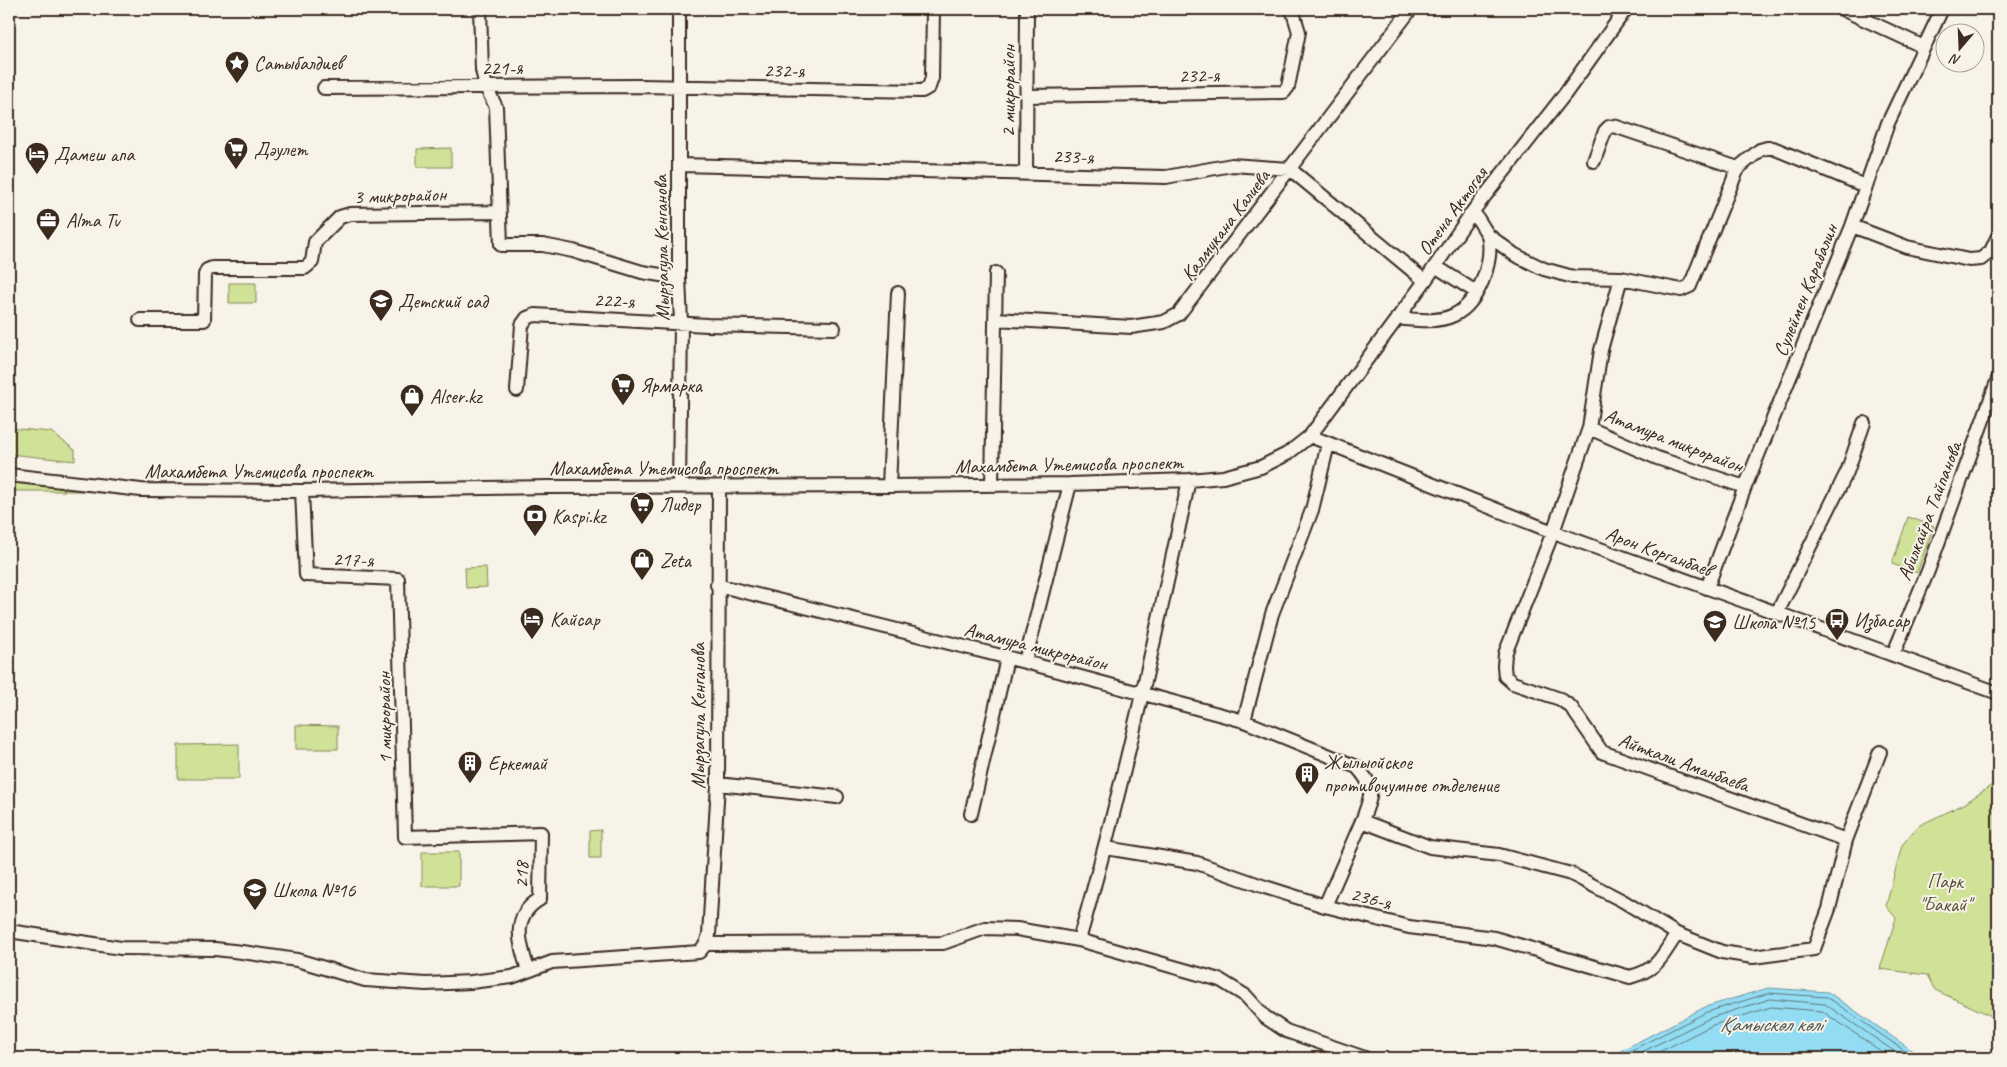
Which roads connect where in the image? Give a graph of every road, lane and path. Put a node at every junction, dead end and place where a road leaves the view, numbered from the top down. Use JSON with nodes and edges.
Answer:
{"nodes":[{"id":1,"x":480,"y":9,"type":"edge"},
{"id":2,"x":679,"y":9,"type":"edge"},
{"id":3,"x":933,"y":9,"type":"edge"},
{"id":4,"x":1027,"y":9,"type":"edge"},
{"id":5,"x":1292,"y":9,"type":"edge"},
{"id":6,"x":1411,"y":9,"type":"edge"},
{"id":7,"x":1626,"y":9,"type":"edge"},
{"id":8,"x":1842,"y":9,"type":"edge"},
{"id":9,"x":1942,"y":9,"type":"edge"},
{"id":10,"x":1924,"y":47,"type":"junction"},
{"id":11,"x":679,"y":86,"type":"junction"},
{"id":12,"x":486,"y":87,"type":"junction"},
{"id":13,"x":324,"y":88,"type":"dead end"},
{"id":14,"x":1027,"y":96,"type":"junction"},
{"id":15,"x":1594,"y":162,"type":"dead end"},
{"id":16,"x":679,"y":165,"type":"junction"},
{"id":17,"x":1738,"y":168,"type":"junction"},
{"id":18,"x":1290,"y":170,"type":"junction"},
{"id":19,"x":1026,"y":173,"type":"junction"},
{"id":20,"x":1865,"y":186,"type":"junction"},
{"id":21,"x":1472,"y":211,"type":"junction"},
{"id":22,"x":498,"y":212,"type":"junction"},
{"id":23,"x":1852,"y":226,"type":"junction"},
{"id":24,"x":1488,"y":235,"type":"junction"},
{"id":25,"x":1998,"y":236,"type":"edge"},
{"id":26,"x":1435,"y":266,"type":"junction"},
{"id":27,"x":996,"y":273,"type":"dead end"},
{"id":28,"x":679,"y":278,"type":"junction"},
{"id":29,"x":1621,"y":278,"type":"junction"},
{"id":30,"x":1425,"y":281,"type":"junction"},
{"id":31,"x":1476,"y":292,"type":"junction"},
{"id":32,"x":898,"y":293,"type":"dead end"},
{"id":33,"x":1397,"y":318,"type":"junction"},
{"id":34,"x":996,"y":319,"type":"junction"},
{"id":35,"x":140,"y":320,"type":"dead end"},
{"id":36,"x":681,"y":322,"type":"junction"},
{"id":37,"x":834,"y":328,"type":"dead end"},
{"id":38,"x":1998,"y":379,"type":"edge"},
{"id":39,"x":517,"y":390,"type":"dead end"},
{"id":40,"x":1864,"y":423,"type":"dead end"},
{"id":41,"x":1589,"y":428,"type":"junction"},
{"id":42,"x":1310,"y":436,"type":"junction"},
{"id":43,"x":1328,"y":444,"type":"junction"},
{"id":44,"x":9,"y":475,"type":"edge"},
{"id":45,"x":1189,"y":480,"type":"junction"},
{"id":46,"x":1070,"y":484,"type":"junction"},
{"id":47,"x":889,"y":486,"type":"junction"},
{"id":48,"x":992,"y":486,"type":"junction"},
{"id":49,"x":679,"y":487,"type":"junction"},
{"id":50,"x":718,"y":487,"type":"junction"},
{"id":51,"x":1745,"y":487,"type":"junction"},
{"id":52,"x":302,"y":491,"type":"junction"},
{"id":53,"x":1553,"y":532,"type":"junction"},
{"id":54,"x":398,"y":579,"type":"joint"},
{"id":55,"x":717,"y":585,"type":"junction"},
{"id":56,"x":1706,"y":588,"type":"junction"},
{"id":57,"x":1777,"y":613,"type":"junction"},
{"id":58,"x":1893,"y":655,"type":"junction"},
{"id":59,"x":1007,"y":658,"type":"junction"},
{"id":60,"x":1025,"y":662,"type":"junction"},
{"id":61,"x":1505,"y":676,"type":"joint"},
{"id":62,"x":1143,"y":693,"type":"junction"},
{"id":63,"x":1998,"y":693,"type":"edge"},
{"id":64,"x":1244,"y":721,"type":"junction"},
{"id":65,"x":1880,"y":752,"type":"dead end"},
{"id":66,"x":718,"y":784,"type":"junction"},
{"id":67,"x":837,"y":797,"type":"dead end"},
{"id":68,"x":971,"y":814,"type":"dead end"},
{"id":69,"x":1362,"y":821,"type":"junction"},
{"id":70,"x":541,"y":833,"type":"joint"},
{"id":71,"x":1846,"y":840,"type":"junction"},
{"id":72,"x":1106,"y":848,"type":"junction"},
{"id":73,"x":1325,"y":906,"type":"junction"},
{"id":74,"x":9,"y":931,"type":"edge"},
{"id":75,"x":1678,"y":934,"type":"junction"},
{"id":76,"x":1079,"y":940,"type":"junction"},
{"id":77,"x":706,"y":944,"type":"junction"},
{"id":78,"x":528,"y":970,"type":"junction"},
{"id":79,"x":1365,"y":1058,"type":"edge"}],
"edges":[{"from":1,"to":12,"type":"street"},
{"from":2,"to":11,"type":"street","name":"Мырзагула Кенганова"},
{"from":3,"to":11,"type":"street","name":"232-я"},
{"from":4,"to":14,"type":"street","name":"2 микрорайон"},
{"from":5,"to":14,"type":"street","name":"232-я"},
{"from":6,"to":18,"type":"street","name":"Калмукана Калиева"},
{"from":7,"to":21,"type":"street","name":"Отена Актогая"},
{"from":8,"to":10,"type":"street"},
{"from":9,"to":10,"type":"street","name":"Сулеймен Карабалин"},
{"from":10,"to":20,"type":"street","name":"Сулеймен Карабалин"},
{"from":11,"to":12,"type":"street","name":"221-я"},
{"from":11,"to":16,"type":"street","name":"Мырзагула Кенганова"},
{"from":12,"to":13,"type":"street","name":"221-я"},
{"from":12,"to":22,"type":"street"},
{"from":14,"to":19,"type":"street","name":"2 микрорайон"},
{"from":15,"to":17,"type":"street"},
{"from":16,"to":19,"type":"street","name":"233-я"},
{"from":16,"to":28,"type":"street","name":"Мырзагула Кенганова"},
{"from":17,"to":20,"type":"street"},
{"from":17,"to":29,"type":"street"},
{"from":18,"to":19,"type":"street","name":"233-я"},
{"from":18,"to":30,"type":"street"},
{"from":18,"to":34,"type":"street","name":"Калмукана Калиева"},
{"from":20,"to":23,"type":"street","name":"Сулеймен Карабалин"},
{"from":21,"to":24,"type":"street"},
{"from":21,"to":26,"type":"street","name":"Отена Актогая"},
{"from":22,"to":28,"type":"street"},
{"from":22,"to":35,"type":"street","name":"3 микрорайон"},
{"from":23,"to":25,"type":"street"},
{"from":23,"to":51,"type":"street","name":"Сулеймен Карабалин"},
{"from":24,"to":29,"type":"street"},
{"from":24,"to":31,"type":"street"},
{"from":26,"to":30,"type":"street","name":"Отена Актогая"},
{"from":26,"to":31,"type":"street"},
{"from":27,"to":34,"type":"street"},
{"from":28,"to":36,"type":"street","name":"Мырзагула Кенганова"},
{"from":29,"to":41,"type":"street","name":"Атамура микрорайон"},
{"from":30,"to":33,"type":"street","name":"Отена Актогая"},
{"from":31,"to":33,"type":"street"},
{"from":32,"to":47,"type":"street"},
{"from":33,"to":42,"type":"street","name":"Отена Актогая"},
{"from":34,"to":48,"type":"street"},
{"from":36,"to":37,"type":"street","name":"222-я"},
{"from":36,"to":39,"type":"street","name":"222-я"},
{"from":36,"to":49,"type":"street","name":"Мырзагула Кенганова"},
{"from":38,"to":58,"type":"street","name":"Абилкайра Тайпанова"},
{"from":40,"to":57,"type":"street"},
{"from":41,"to":51,"type":"street","name":"Атамура микрорайон"},
{"from":41,"to":53,"type":"street","name":"Атамура микрорайон"},
{"from":42,"to":43,"type":"street","name":"Арон Корганбаев"},
{"from":42,"to":45,"type":"street","name":"Махамбета Утемисова проспект"},
{"from":43,"to":53,"type":"street","name":"Арон Корганбаев"},
{"from":43,"to":64,"type":"street"},
{"from":44,"to":52,"type":"street","name":"Махамбета Утемисова проспект"},
{"from":45,"to":46,"type":"street","name":"Махамбета Утемисова проспект"},
{"from":45,"to":62,"type":"street"},
{"from":46,"to":48,"type":"street","name":"Махамбета Утемисова проспект"},
{"from":46,"to":60,"type":"street"},
{"from":47,"to":48,"type":"street","name":"Махамбета Утемисова проспект"},
{"from":47,"to":50,"type":"street","name":"Махамбета Утемисова проспект"},
{"from":49,"to":50,"type":"street","name":"Махамбета Утемисова проспект"},
{"from":49,"to":52,"type":"street","name":"Махамбета Утемисова проспект"},
{"from":50,"to":55,"type":"street","name":"Мырзагула Кенганова"},
{"from":51,"to":56,"type":"street","name":"Сулеймен Карабалин"},
{"from":52,"to":54,"type":"street","name":"217-я"},
{"from":53,"to":56,"type":"street","name":"Арон Корганбаев"},
{"from":53,"to":61,"type":"street","name":"Атамура микрорайон"},
{"from":54,"to":70,"type":"street","name":"1 микрорайон"},
{"from":55,"to":59,"type":"street","name":"Атамура микрорайон"},
{"from":55,"to":66,"type":"street","name":"Мырзагула Кенганова"},
{"from":56,"to":57,"type":"street","name":"Арон Корганбаев"},
{"from":57,"to":58,"type":"street","name":"Арон Корганбаев"},
{"from":58,"to":63,"type":"street","name":"Арон Корганбаев"},
{"from":59,"to":60,"type":"street","name":"Атамура микрорайон"},
{"from":59,"to":68,"type":"street"},
{"from":60,"to":62,"type":"street","name":"Атамура микрорайон"},
{"from":61,"to":71,"type":"street","name":"Айткали Аманбаева"},
{"from":62,"to":64,"type":"street","name":"Атамура микрорайон"},
{"from":62,"to":72,"type":"street"},
{"from":64,"to":69,"type":"street","name":"Атамура микрорайон"},
{"from":65,"to":71,"type":"street"},
{"from":66,"to":67,"type":"street"},
{"from":66,"to":77,"type":"street","name":"Мырзагула Кенганова"},
{"from":69,"to":73,"type":"street","name":"Атамура микрорайон"},
{"from":69,"to":75,"type":"street"},
{"from":70,"to":78,"type":"street","name":"218"},
{"from":71,"to":75,"type":"street"},
{"from":72,"to":73,"type":"street","name":"236-я"},
{"from":72,"to":76,"type":"street"},
{"from":73,"to":75,"type":"street","name":"236-я"},
{"from":74,"to":78,"type":"street"},
{"from":76,"to":77,"type":"street"},
{"from":76,"to":79,"type":"street"},
{"from":77,"to":78,"type":"street"}]}
